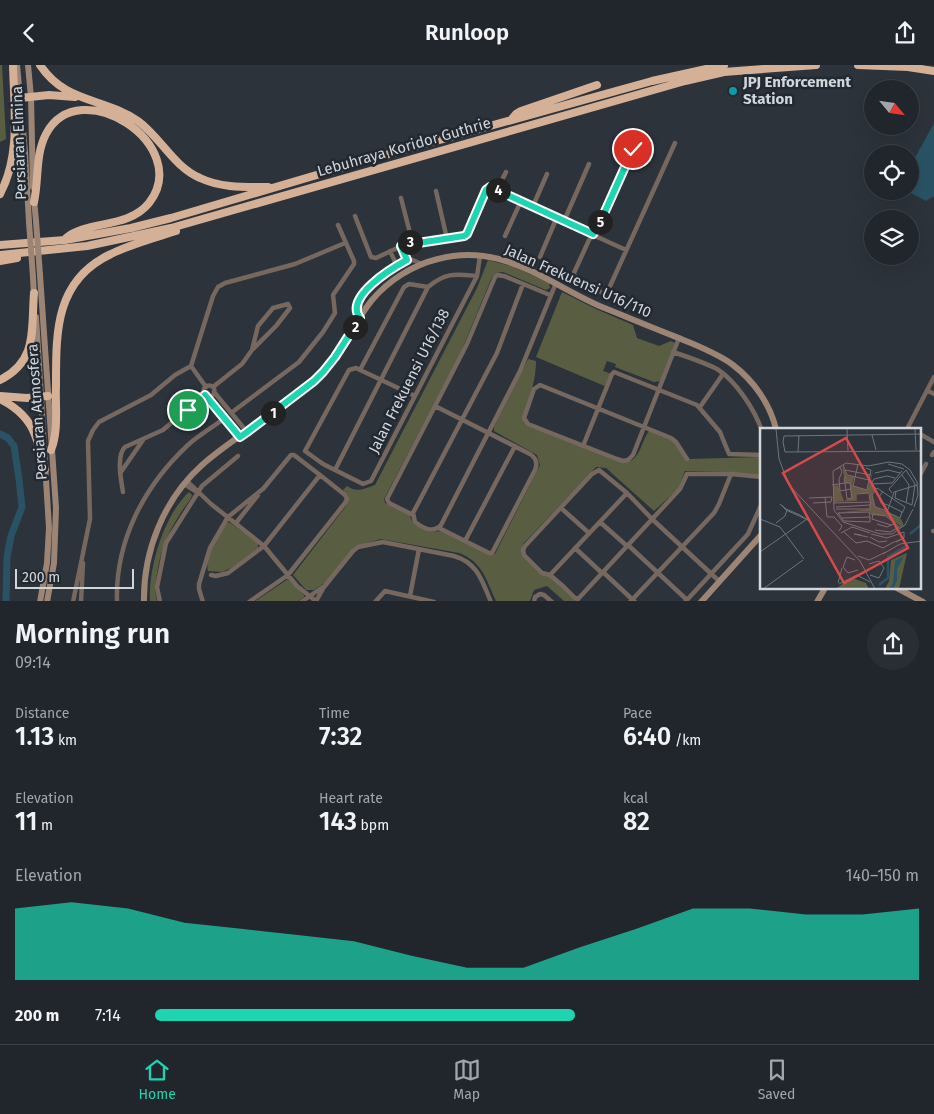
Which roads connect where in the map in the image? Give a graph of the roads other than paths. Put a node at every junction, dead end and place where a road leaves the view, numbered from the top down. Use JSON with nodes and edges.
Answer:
{"nodes":[{"id":1,"x":15,"y":65,"type":"edge"},
{"id":2,"x":28,"y":65,"type":"edge"},
{"id":3,"x":40,"y":65,"type":"edge"},
{"id":4,"x":724,"y":65,"type":"edge"},
{"id":5,"x":816,"y":65,"type":"edge"},
{"id":6,"x":858,"y":65,"type":"edge"},
{"id":7,"x":934,"y":71,"type":"edge"},
{"id":8,"x":597,"y":85,"type":"dead end"},
{"id":9,"x":30,"y":97,"type":"junction"},
{"id":10,"x":79,"y":97,"type":"junction"},
{"id":11,"x":20,"y":98,"type":"junction"},
{"id":12,"x":511,"y":120,"type":"junction"},
{"id":13,"x":675,"y":143,"type":"dead end"},
{"id":14,"x":633,"y":149,"type":"dead end"},
{"id":15,"x":589,"y":164,"type":"dead end"},
{"id":16,"x":506,"y":172,"type":"dead end"},
{"id":17,"x":547,"y":174,"type":"dead end"},
{"id":18,"x":277,"y":187,"type":"junction"},
{"id":19,"x":498,"y":190,"type":"junction"},
{"id":20,"x":436,"y":191,"type":"dead end"},
{"id":21,"x":0,"y":194,"type":"edge"},
{"id":22,"x":400,"y":198,"type":"dead end"},
{"id":23,"x":521,"y":201,"type":"junction"},
{"id":24,"x":34,"y":202,"type":"junction"},
{"id":25,"x":246,"y":206,"type":"junction"},
{"id":26,"x":533,"y":206,"type":"junction"},
{"id":27,"x":355,"y":216,"type":"dead end"},
{"id":28,"x":557,"y":217,"type":"junction"},
{"id":29,"x":32,"y":221,"type":"junction"},
{"id":30,"x":564,"y":221,"type":"junction"},
{"id":31,"x":338,"y":225,"type":"dead end"},
{"id":32,"x":593,"y":234,"type":"junction"},
{"id":33,"x":505,"y":236,"type":"dead end"},
{"id":34,"x":447,"y":239,"type":"junction"},
{"id":35,"x":65,"y":240,"type":"junction"},
{"id":36,"x":412,"y":241,"type":"junction"},
{"id":37,"x":345,"y":243,"type":"junction"},
{"id":38,"x":0,"y":245,"type":"edge"},
{"id":39,"x":401,"y":246,"type":"junction"},
{"id":40,"x":626,"y":250,"type":"junction"},
{"id":41,"x":51,"y":251,"type":"junction"},
{"id":42,"x":390,"y":251,"type":"junction"},
{"id":43,"x":0,"y":255,"type":"edge"},
{"id":44,"x":480,"y":256,"type":"junction"},
{"id":45,"x":540,"y":257,"type":"dead end"},
{"id":46,"x":407,"y":260,"type":"junction"},
{"id":47,"x":0,"y":261,"type":"edge"},
{"id":48,"x":422,"y":264,"type":"junction"},
{"id":49,"x":397,"y":266,"type":"junction"},
{"id":50,"x":477,"y":276,"type":"junction"},
{"id":51,"x":556,"y":283,"type":"junction"},
{"id":52,"x":523,"y":284,"type":"junction"},
{"id":53,"x":428,"y":287,"type":"junction"},
{"id":54,"x":34,"y":293,"type":"junction"},
{"id":55,"x":550,"y":295,"type":"junction"},
{"id":56,"x":360,"y":318,"type":"junction"},
{"id":57,"x":679,"y":338,"type":"junction"},
{"id":58,"x":252,"y":350,"type":"junction"},
{"id":59,"x":673,"y":352,"type":"junction"},
{"id":60,"x":191,"y":366,"type":"junction"},
{"id":61,"x":360,"y":370,"type":"junction"},
{"id":62,"x":723,"y":373,"type":"junction"},
{"id":63,"x":934,"y":377,"type":"edge"},
{"id":64,"x":382,"y":380,"type":"junction"},
{"id":65,"x":0,"y":381,"type":"edge"},
{"id":66,"x":206,"y":387,"type":"junction"},
{"id":67,"x":214,"y":389,"type":"junction"},
{"id":68,"x":659,"y":389,"type":"junction"},
{"id":69,"x":927,"y":390,"type":"junction"},
{"id":70,"x":934,"y":394,"type":"edge"},
{"id":71,"x":206,"y":395,"type":"junction"},
{"id":72,"x":415,"y":396,"type":"junction"},
{"id":73,"x":45,"y":397,"type":"junction"},
{"id":74,"x":0,"y":398,"type":"edge"},
{"id":75,"x":435,"y":406,"type":"junction"},
{"id":76,"x":700,"y":407,"type":"junction"},
{"id":77,"x":598,"y":408,"type":"junction"},
{"id":78,"x":231,"y":413,"type":"junction"},
{"id":79,"x":225,"y":418,"type":"junction"},
{"id":80,"x":463,"y":420,"type":"junction"},
{"id":81,"x":644,"y":427,"type":"junction"},
{"id":82,"x":761,"y":428,"type":"edge"},
{"id":83,"x":776,"y":428,"type":"edge"},
{"id":84,"x":909,"y":428,"type":"edge"},
{"id":85,"x":247,"y":432,"type":"junction"},
{"id":86,"x":489,"y":433,"type":"junction"},
{"id":87,"x":922,"y":435,"type":"edge"},
{"id":88,"x":240,"y":437,"type":"junction"},
{"id":89,"x":144,"y":439,"type":"junction"},
{"id":90,"x":934,"y":442,"type":"edge"},
{"id":91,"x":515,"y":446,"type":"junction"},
{"id":92,"x":583,"y":446,"type":"junction"},
{"id":93,"x":51,"y":450,"type":"junction"},
{"id":94,"x":760,"y":455,"type":"edge"},
{"id":95,"x":238,"y":456,"type":"dead end"},
{"id":96,"x":687,"y":459,"type":"dead end"},
{"id":97,"x":926,"y":464,"type":"dead end"},
{"id":98,"x":46,"y":469,"type":"junction"},
{"id":99,"x":335,"y":470,"type":"junction"},
{"id":100,"x":922,"y":471,"type":"edge"},
{"id":101,"x":121,"y":473,"type":"junction"},
{"id":102,"x":731,"y":474,"type":"junction"},
{"id":103,"x":320,"y":475,"type":"junction"},
{"id":104,"x":760,"y":477,"type":"edge"},
{"id":105,"x":186,"y":483,"type":"junction"},
{"id":106,"x":264,"y":488,"type":"junction"},
{"id":107,"x":124,"y":492,"type":"dead end"},
{"id":108,"x":197,"y":492,"type":"junction"},
{"id":109,"x":627,"y":493,"type":"junction"},
{"id":110,"x":760,"y":507,"type":"edge"},
{"id":111,"x":561,"y":508,"type":"junction"},
{"id":112,"x":413,"y":515,"type":"junction"},
{"id":113,"x":228,"y":517,"type":"junction"},
{"id":114,"x":652,"y":519,"type":"junction"},
{"id":115,"x":600,"y":522,"type":"junction"},
{"id":116,"x":236,"y":523,"type":"junction"},
{"id":117,"x":439,"y":527,"type":"junction"},
{"id":118,"x":589,"y":533,"type":"junction"},
{"id":119,"x":760,"y":536,"type":"edge"},
{"id":120,"x":465,"y":541,"type":"junction"},
{"id":121,"x":627,"y":545,"type":"junction"},
{"id":122,"x":264,"y":546,"type":"junction"},
{"id":123,"x":683,"y":546,"type":"junction"},
{"id":124,"x":575,"y":548,"type":"junction"},
{"id":125,"x":419,"y":549,"type":"junction"},
{"id":126,"x":84,"y":552,"type":"junction"},
{"id":127,"x":603,"y":572,"type":"junction"},
{"id":128,"x":658,"y":572,"type":"junction"},
{"id":129,"x":711,"y":573,"type":"junction"},
{"id":130,"x":211,"y":575,"type":"dead end"},
{"id":131,"x":288,"y":575,"type":"junction"},
{"id":132,"x":550,"y":575,"type":"junction"},
{"id":133,"x":720,"y":581,"type":"junction"},
{"id":134,"x":324,"y":587,"type":"junction"},
{"id":135,"x":824,"y":589,"type":"edge"},
{"id":136,"x":899,"y":589,"type":"edge"},
{"id":137,"x":309,"y":596,"type":"junction"},
{"id":138,"x":410,"y":596,"type":"junction"},
{"id":139,"x":580,"y":600,"type":"edge"},
{"id":140,"x":40,"y":601,"type":"edge"},
{"id":141,"x":47,"y":601,"type":"edge"},
{"id":142,"x":72,"y":601,"type":"edge"},
{"id":143,"x":81,"y":601,"type":"edge"},
{"id":144,"x":117,"y":601,"type":"edge"},
{"id":145,"x":144,"y":601,"type":"edge"},
{"id":146,"x":160,"y":601,"type":"edge"},
{"id":147,"x":203,"y":601,"type":"edge"},
{"id":148,"x":250,"y":601,"type":"edge"},
{"id":149,"x":301,"y":601,"type":"edge"},
{"id":150,"x":316,"y":601,"type":"edge"},
{"id":151,"x":375,"y":601,"type":"edge"},
{"id":152,"x":434,"y":601,"type":"edge"},
{"id":153,"x":491,"y":601,"type":"edge"},
{"id":154,"x":534,"y":601,"type":"edge"},
{"id":155,"x":552,"y":601,"type":"edge"},
{"id":156,"x":632,"y":601,"type":"edge"},
{"id":157,"x":686,"y":601,"type":"edge"},
{"id":158,"x":701,"y":601,"type":"edge"},
{"id":159,"x":817,"y":601,"type":"edge"},
{"id":160,"x":923,"y":601,"type":"edge"}],
"edges":[{"from":1,"to":11,"type":"main road","name":"Persiaran Elmina"},
{"from":1,"to":21,"type":"highway"},
{"from":2,"to":9,"type":"main road","name":"Persiaran Elmina"},
{"from":3,"to":10,"type":"highway"},
{"from":4,"to":12,"type":"highway","name":"Lebuhraya Koridor Guthrie"},
{"from":5,"to":25,"type":"highway","name":"Lebuhraya Koridor Guthrie"},
{"from":6,"to":7,"type":"highway"},
{"from":8,"to":12,"type":"highway"},
{"from":9,"to":10,"type":"highway"},
{"from":9,"to":11,"type":"highway"},
{"from":9,"to":24,"type":"main road","name":"Persiaran Elmina"},
{"from":10,"to":18,"type":"highway"},
{"from":11,"to":29,"type":"main road","name":"Persiaran Elmina"},
{"from":12,"to":18,"type":"highway","name":"Lebuhraya Koridor Guthrie"},
{"from":13,"to":40,"type":"street"},
{"from":14,"to":32,"type":"street"},
{"from":15,"to":30,"type":"street"},
{"from":16,"to":19,"type":"street"},
{"from":17,"to":26,"type":"street"},
{"from":18,"to":35,"type":"highway","name":"Lebuhraya Koridor Guthrie"},
{"from":19,"to":23,"type":"street"},
{"from":19,"to":34,"type":"street"},
{"from":20,"to":34,"type":"street"},
{"from":22,"to":36,"type":"street"},
{"from":23,"to":26,"type":"street"},
{"from":23,"to":33,"type":"street"},
{"from":24,"to":29,"type":"main road","name":"Persiaran Elmina"},
{"from":24,"to":35,"type":"highway"},
{"from":25,"to":41,"type":"highway","name":"Lebuhraya Koridor Guthrie"},
{"from":25,"to":93,"type":"highway"},
{"from":26,"to":28,"type":"street"},
{"from":27,"to":42,"type":"street"},
{"from":28,"to":30,"type":"street"},
{"from":28,"to":45,"type":"street"},
{"from":29,"to":54,"type":"main road","name":"Persiaran Atmosfera","bridge":true},
{"from":29,"to":73,"type":"main road","name":"Persiaran Atmosfera","bridge":true},
{"from":30,"to":32,"type":"street"},
{"from":31,"to":37,"type":"street"},
{"from":32,"to":40,"type":"street"},
{"from":32,"to":40,"type":"street"},
{"from":34,"to":36,"type":"street"},
{"from":35,"to":38,"type":"highway","name":"Lebuhraya Koridor Guthrie"},
{"from":36,"to":39,"type":"street"},
{"from":37,"to":60,"type":"street"},
{"from":37,"to":78,"type":"street"},
{"from":39,"to":42,"type":"street"},
{"from":39,"to":46,"type":"street"},
{"from":41,"to":43,"type":"highway","name":"Lebuhraya Koridor Guthrie"},
{"from":41,"to":47,"type":"highway"},
{"from":42,"to":49,"type":"street"},
{"from":44,"to":48,"type":"main road","name":"Jalan Frekuensi U16/110"},
{"from":44,"to":50,"type":"street","name":"Jalan Frekuensi U16/138"},
{"from":44,"to":51,"type":"main road","name":"Jalan Frekuensi U16/110"},
{"from":46,"to":48,"type":"street"},
{"from":46,"to":49,"type":"street"},
{"from":48,"to":56,"type":"main road","name":"Jalan Frekuensi U16/110"},
{"from":49,"to":56,"type":"street"},
{"from":50,"to":53,"type":"street"},
{"from":50,"to":72,"type":"street","name":"Jalan Frekuensi U16/138"},
{"from":51,"to":55,"type":"street"},
{"from":51,"to":57,"type":"main road","name":"Jalan Frekuensi U16/110"},
{"from":52,"to":55,"type":"street"},
{"from":52,"to":75,"type":"street"},
{"from":52,"to":80,"type":"street"},
{"from":53,"to":61,"type":"street"},
{"from":53,"to":64,"type":"street"},
{"from":54,"to":65,"type":"highway"},
{"from":54,"to":73,"type":"main road","name":"Persiaran Atmosfera"},
{"from":55,"to":86,"type":"street"},
{"from":56,"to":85,"type":"main road","name":"Jalan Frekuensi U16/110"},
{"from":57,"to":59,"type":"street"},
{"from":57,"to":83,"type":"main road","name":"Jalan Frekuensi U16/110"},
{"from":58,"to":58,"type":"street"},
{"from":58,"to":67,"type":"street"},
{"from":59,"to":62,"type":"street"},
{"from":59,"to":68,"type":"street"},
{"from":60,"to":66,"type":"street"},
{"from":60,"to":126,"type":"street"},
{"from":61,"to":64,"type":"street"},
{"from":61,"to":99,"type":"street","name":"Jalan Frekuensi U16/138"},
{"from":62,"to":76,"type":"street"},
{"from":62,"to":82,"type":"street"},
{"from":63,"to":69,"type":"street"},
{"from":64,"to":72,"type":"street"},
{"from":64,"to":99,"type":"street"},
{"from":66,"to":67,"type":"street"},
{"from":66,"to":71,"type":"street"},
{"from":67,"to":71,"type":"street"},
{"from":67,"to":78,"type":"street"},
{"from":68,"to":76,"type":"street"},
{"from":68,"to":77,"type":"street"},
{"from":68,"to":81,"type":"street"},
{"from":69,"to":70,"type":"street"},
{"from":69,"to":84,"type":"street"},
{"from":71,"to":79,"type":"street"},
{"from":71,"to":89,"type":"street"},
{"from":72,"to":99,"type":"street","name":"Jalan Frekuensi U16/138"},
{"from":73,"to":74,"type":"highway"},
{"from":73,"to":93,"type":"main road","name":"Persiaran Atmosfera"},
{"from":73,"to":98,"type":"main road","name":"Persiaran Atmosfera"},
{"from":74,"to":98,"type":"highway"},
{"from":75,"to":80,"type":"street"},
{"from":75,"to":112,"type":"street"},
{"from":76,"to":94,"type":"street"},
{"from":77,"to":81,"type":"street"},
{"from":77,"to":92,"type":"street"},
{"from":77,"to":92,"type":"street"},
{"from":78,"to":85,"type":"street"},
{"from":79,"to":88,"type":"street"},
{"from":79,"to":144,"type":"street"},
{"from":80,"to":86,"type":"street"},
{"from":80,"to":112,"type":"street"},
{"from":81,"to":92,"type":"street"},
{"from":81,"to":96,"type":"street"},
{"from":85,"to":88,"type":"main road","name":"Jalan Frekuensi U16/110"},
{"from":86,"to":91,"type":"street"},
{"from":86,"to":117,"type":"street"},
{"from":87,"to":90,"type":"street"},
{"from":88,"to":105,"type":"main road","name":"Jalan Frekuensi U16/110"},
{"from":89,"to":101,"type":"street"},
{"from":89,"to":101,"type":"street"},
{"from":91,"to":120,"type":"street"},
{"from":91,"to":120,"type":"street"},
{"from":93,"to":141,"type":"main road","name":"Persiaran Atmosfera"},
{"from":95,"to":108,"type":"street"},
{"from":97,"to":100,"type":"street"},
{"from":98,"to":140,"type":"main road","name":"Persiaran Atmosfera"},
{"from":101,"to":107,"type":"street"},
{"from":102,"to":104,"type":"street"},
{"from":102,"to":114,"type":"street"},
{"from":102,"to":123,"type":"street"},
{"from":103,"to":106,"type":"street"},
{"from":103,"to":122,"type":"street"},
{"from":103,"to":131,"type":"street"},
{"from":105,"to":108,"type":"street"},
{"from":105,"to":145,"type":"main road","name":"Jalan Frekuensi U16/110"},
{"from":106,"to":113,"type":"street"},
{"from":106,"to":116,"type":"street"},
{"from":108,"to":113,"type":"street"},
{"from":108,"to":146,"type":"street"},
{"from":109,"to":111,"type":"street"},
{"from":109,"to":114,"type":"street"},
{"from":109,"to":115,"type":"street"},
{"from":110,"to":129,"type":"street"},
{"from":111,"to":118,"type":"street"},
{"from":111,"to":132,"type":"street"},
{"from":112,"to":117,"type":"street"},
{"from":113,"to":116,"type":"street"},
{"from":113,"to":147,"type":"street"},
{"from":114,"to":121,"type":"street"},
{"from":114,"to":123,"type":"street"},
{"from":115,"to":118,"type":"street"},
{"from":115,"to":121,"type":"street"},
{"from":116,"to":122,"type":"street"},
{"from":117,"to":120,"type":"street"},
{"from":118,"to":124,"type":"street"},
{"from":119,"to":133,"type":"main road"},
{"from":121,"to":127,"type":"street"},
{"from":121,"to":128,"type":"street"},
{"from":122,"to":130,"type":"street"},
{"from":122,"to":131,"type":"street"},
{"from":123,"to":128,"type":"street"},
{"from":123,"to":129,"type":"street"},
{"from":124,"to":127,"type":"street"},
{"from":124,"to":132,"type":"street"},
{"from":125,"to":134,"type":"street"},
{"from":125,"to":138,"type":"street"},
{"from":125,"to":153,"type":"street"},
{"from":126,"to":142,"type":"street"},
{"from":126,"to":143,"type":"street"},
{"from":127,"to":139,"type":"street"},
{"from":127,"to":156,"type":"street"},
{"from":128,"to":156,"type":"street"},
{"from":128,"to":157,"type":"street"},
{"from":129,"to":133,"type":"street"},
{"from":129,"to":157,"type":"street"},
{"from":131,"to":137,"type":"street"},
{"from":131,"to":148,"type":"street"},
{"from":132,"to":139,"type":"street"},
{"from":133,"to":158,"type":"main road"},
{"from":134,"to":137,"type":"street"},
{"from":134,"to":150,"type":"street"},
{"from":135,"to":159,"type":"main road"},
{"from":136,"to":160,"type":"main road"},
{"from":137,"to":149,"type":"street"},
{"from":137,"to":150,"type":"street"},
{"from":138,"to":151,"type":"street"},
{"from":138,"to":152,"type":"street"},
{"from":154,"to":155,"type":"street"}]}
